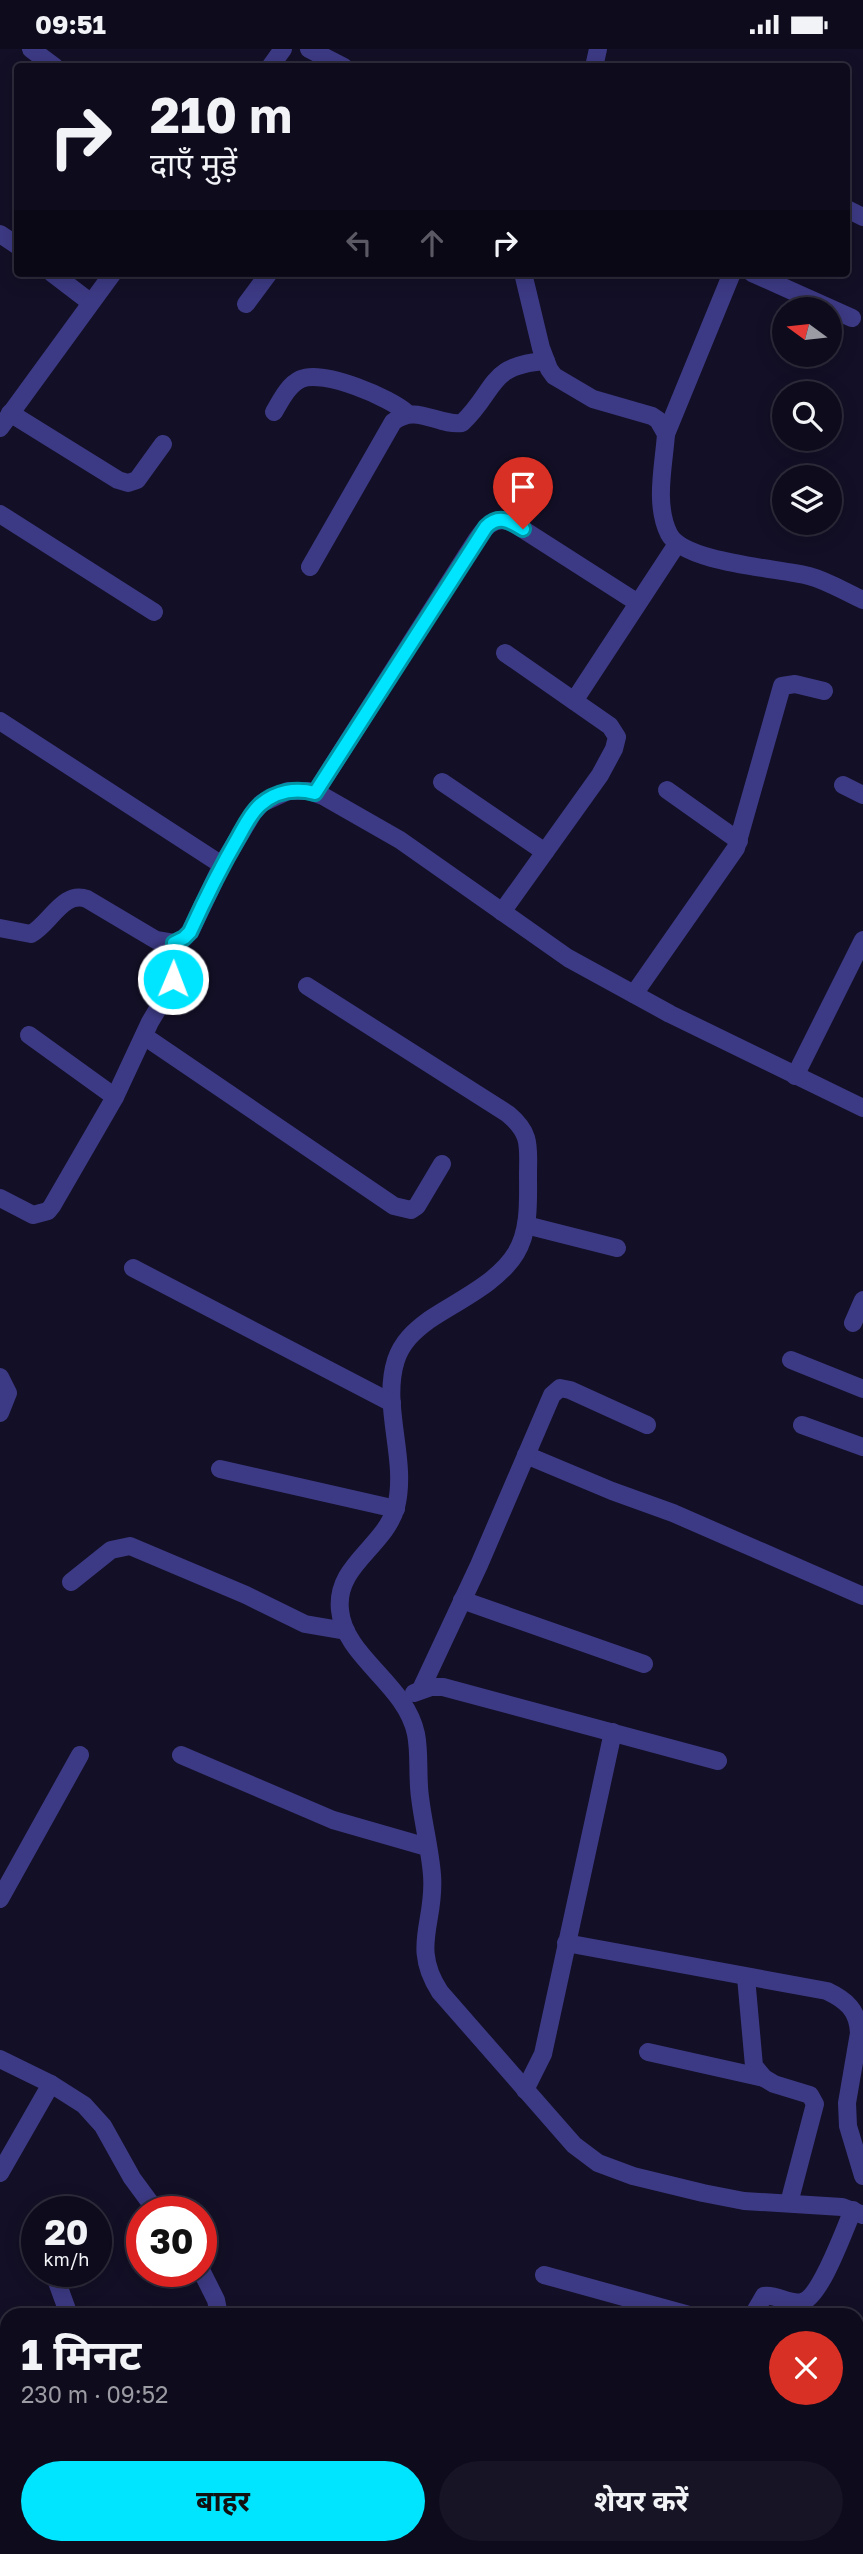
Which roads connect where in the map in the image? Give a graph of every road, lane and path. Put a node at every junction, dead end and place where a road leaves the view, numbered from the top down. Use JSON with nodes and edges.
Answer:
{"nodes":[{"id":1,"x":31,"y":49,"type":"edge"},
{"id":2,"x":309,"y":49,"type":"edge"},
{"id":3,"x":50,"y":63,"type":"edge"},
{"id":4,"x":336,"y":63,"type":"edge"},
{"id":5,"x":57,"y":277,"type":"edge"},
{"id":6,"x":110,"y":277,"type":"edge"},
{"id":7,"x":266,"y":277,"type":"edge"},
{"id":8,"x":524,"y":277,"type":"edge"},
{"id":9,"x":730,"y":277,"type":"edge"},
{"id":10,"x":761,"y":277,"type":"edge"},
{"id":11,"x":90,"y":302,"type":"junction"},
{"id":12,"x":246,"y":303,"type":"dead end"},
{"id":13,"x":852,"y":317,"type":"dead end"},
{"id":14,"x":546,"y":361,"type":"junction"},
{"id":15,"x":274,"y":412,"type":"dead end"},
{"id":16,"x":407,"y":413,"type":"junction"},
{"id":17,"x":5,"y":420,"type":"edge"},
{"id":18,"x":666,"y":433,"type":"junction"},
{"id":19,"x":163,"y":444,"type":"dead end"},
{"id":20,"x":0,"y":514,"type":"edge"},
{"id":21,"x":677,"y":544,"type":"junction"},
{"id":22,"x":310,"y":566,"type":"dead end"},
{"id":23,"x":863,"y":600,"type":"edge"},
{"id":24,"x":638,"y":603,"type":"junction"},
{"id":25,"x":154,"y":611,"type":"dead end"},
{"id":26,"x":505,"y":653,"type":"dead end"},
{"id":27,"x":824,"y":691,"type":"dead end"},
{"id":28,"x":574,"y":701,"type":"junction"},
{"id":29,"x":0,"y":721,"type":"edge"},
{"id":30,"x":442,"y":782,"type":"dead end"},
{"id":31,"x":843,"y":785,"type":"dead end"},
{"id":32,"x":667,"y":790,"type":"dead end"},
{"id":33,"x":315,"y":793,"type":"junction"},
{"id":34,"x":863,"y":795,"type":"edge"},
{"id":35,"x":739,"y":841,"type":"junction"},
{"id":36,"x":545,"y":852,"type":"junction"},
{"id":37,"x":222,"y":865,"type":"junction"},
{"id":38,"x":502,"y":912,"type":"junction"},
{"id":39,"x":0,"y":928,"type":"edge"},
{"id":40,"x":863,"y":940,"type":"edge"},
{"id":41,"x":174,"y":943,"type":"junction"},
{"id":42,"x":307,"y":986,"type":"dead end"},
{"id":43,"x":634,"y":995,"type":"junction"},
{"id":44,"x":29,"y":1035,"type":"dead end"},
{"id":45,"x":144,"y":1036,"type":"junction"},
{"id":46,"x":795,"y":1076,"type":"junction"},
{"id":47,"x":115,"y":1097,"type":"junction"},
{"id":48,"x":863,"y":1108,"type":"edge"},
{"id":49,"x":442,"y":1164,"type":"dead end"},
{"id":50,"x":0,"y":1198,"type":"edge"},
{"id":51,"x":526,"y":1225,"type":"junction"},
{"id":52,"x":617,"y":1248,"type":"dead end"},
{"id":53,"x":133,"y":1268,"type":"dead end"},
{"id":54,"x":863,"y":1300,"type":"edge"},
{"id":55,"x":853,"y":1323,"type":"dead end"},
{"id":56,"x":791,"y":1360,"type":"dead end"},
{"id":57,"x":0,"y":1377,"type":"edge"},
{"id":58,"x":863,"y":1389,"type":"edge"},
{"id":59,"x":392,"y":1403,"type":"junction"},
{"id":60,"x":0,"y":1413,"type":"edge"},
{"id":61,"x":647,"y":1425,"type":"dead end"},
{"id":62,"x":802,"y":1425,"type":"dead end"},
{"id":63,"x":863,"y":1447,"type":"edge"},
{"id":64,"x":526,"y":1455,"type":"junction"},
{"id":65,"x":220,"y":1469,"type":"dead end"},
{"id":66,"x":396,"y":1509,"type":"junction"},
{"id":67,"x":71,"y":1582,"type":"dead end"},
{"id":68,"x":863,"y":1596,"type":"edge"},
{"id":69,"x":462,"y":1600,"type":"junction"},
{"id":70,"x":346,"y":1631,"type":"junction"},
{"id":71,"x":644,"y":1664,"type":"dead end"},
{"id":72,"x":421,"y":1689,"type":"junction"},
{"id":73,"x":404,"y":1703,"type":"junction"},
{"id":74,"x":613,"y":1732,"type":"junction"},
{"id":75,"x":80,"y":1755,"type":"dead end"},
{"id":76,"x":181,"y":1755,"type":"dead end"},
{"id":77,"x":718,"y":1761,"type":"dead end"},
{"id":78,"x":428,"y":1847,"type":"junction"},
{"id":79,"x":0,"y":1899,"type":"edge"},
{"id":80,"x":566,"y":1943,"type":"junction"},
{"id":81,"x":746,"y":1977,"type":"junction"},
{"id":82,"x":648,"y":2052,"type":"dead end"},
{"id":83,"x":0,"y":2059,"type":"edge"},
{"id":84,"x":764,"y":2078,"type":"junction"},
{"id":85,"x":51,"y":2084,"type":"junction"},
{"id":86,"x":525,"y":2090,"type":"junction"},
{"id":87,"x":0,"y":2173,"type":"edge"},
{"id":88,"x":863,"y":2176,"type":"edge"},
{"id":89,"x":145,"y":2196,"type":"edge"},
{"id":90,"x":789,"y":2203,"type":"junction"},
{"id":91,"x":858,"y":2213,"type":"edge"},
{"id":92,"x":544,"y":2275,"type":"dead end"},
{"id":93,"x":59,"y":2287,"type":"edge"},
{"id":94,"x":210,"y":2287,"type":"edge"},
{"id":95,"x":66,"y":2308,"type":"edge"},
{"id":96,"x":218,"y":2308,"type":"edge"},
{"id":97,"x":664,"y":2308,"type":"edge"},
{"id":98,"x":757,"y":2308,"type":"edge"}],
"edges":[{"from":1,"to":3,"type":"street"},
{"from":2,"to":4,"type":"street"},
{"from":5,"to":11,"type":"street"},
{"from":6,"to":11,"type":"street"},
{"from":7,"to":12,"type":"street"},
{"from":8,"to":14,"type":"street"},
{"from":9,"to":18,"type":"street"},
{"from":10,"to":13,"type":"street"},
{"from":11,"to":17,"type":"street"},
{"from":14,"to":16,"type":"street"},
{"from":14,"to":18,"type":"street"},
{"from":15,"to":16,"type":"street"},
{"from":16,"to":22,"type":"street"},
{"from":17,"to":19,"type":"street"},
{"from":18,"to":21,"type":"street"},
{"from":20,"to":25,"type":"street"},
{"from":21,"to":23,"type":"street"},
{"from":21,"to":24,"type":"street"},
{"from":24,"to":28,"type":"street"},
{"from":24,"to":33,"type":"street"},
{"from":26,"to":28,"type":"street"},
{"from":27,"to":35,"type":"street"},
{"from":28,"to":36,"type":"street"},
{"from":29,"to":37,"type":"street"},
{"from":30,"to":36,"type":"street"},
{"from":31,"to":34,"type":"street"},
{"from":32,"to":35,"type":"street"},
{"from":33,"to":37,"type":"street"},
{"from":33,"to":38,"type":"street"},
{"from":35,"to":43,"type":"street"},
{"from":36,"to":38,"type":"street"},
{"from":37,"to":41,"type":"street"},
{"from":38,"to":43,"type":"street"},
{"from":39,"to":41,"type":"street"},
{"from":40,"to":46,"type":"street"},
{"from":41,"to":45,"type":"street"},
{"from":42,"to":51,"type":"street"},
{"from":43,"to":46,"type":"street"},
{"from":44,"to":47,"type":"street"},
{"from":45,"to":47,"type":"street"},
{"from":45,"to":49,"type":"street"},
{"from":46,"to":48,"type":"street"},
{"from":47,"to":50,"type":"street"},
{"from":51,"to":52,"type":"street"},
{"from":51,"to":59,"type":"street"},
{"from":53,"to":59,"type":"street"},
{"from":54,"to":55,"type":"street"},
{"from":56,"to":58,"type":"street"},
{"from":57,"to":60,"type":"street"},
{"from":59,"to":66,"type":"street"},
{"from":61,"to":64,"type":"street"},
{"from":62,"to":63,"type":"street"},
{"from":64,"to":68,"type":"street"},
{"from":64,"to":69,"type":"street"},
{"from":65,"to":66,"type":"street"},
{"from":66,"to":70,"type":"street"},
{"from":67,"to":70,"type":"street"},
{"from":69,"to":71,"type":"street"},
{"from":69,"to":72,"type":"street"},
{"from":70,"to":73,"type":"street"},
{"from":72,"to":73,"type":"street"},
{"from":72,"to":74,"type":"street"},
{"from":73,"to":78,"type":"street"},
{"from":74,"to":77,"type":"street"},
{"from":74,"to":80,"type":"street"},
{"from":75,"to":79,"type":"street"},
{"from":76,"to":78,"type":"street"},
{"from":78,"to":86,"type":"street"},
{"from":80,"to":81,"type":"street"},
{"from":80,"to":86,"type":"street"},
{"from":81,"to":84,"type":"street"},
{"from":81,"to":88,"type":"street"},
{"from":82,"to":84,"type":"street"},
{"from":83,"to":85,"type":"street"},
{"from":84,"to":90,"type":"street"},
{"from":85,"to":87,"type":"street"},
{"from":85,"to":89,"type":"street"},
{"from":86,"to":90,"type":"street"},
{"from":90,"to":91,"type":"street"},
{"from":91,"to":98,"type":"street"},
{"from":92,"to":97,"type":"street"},
{"from":93,"to":95,"type":"street"},
{"from":94,"to":96,"type":"street"}]}
